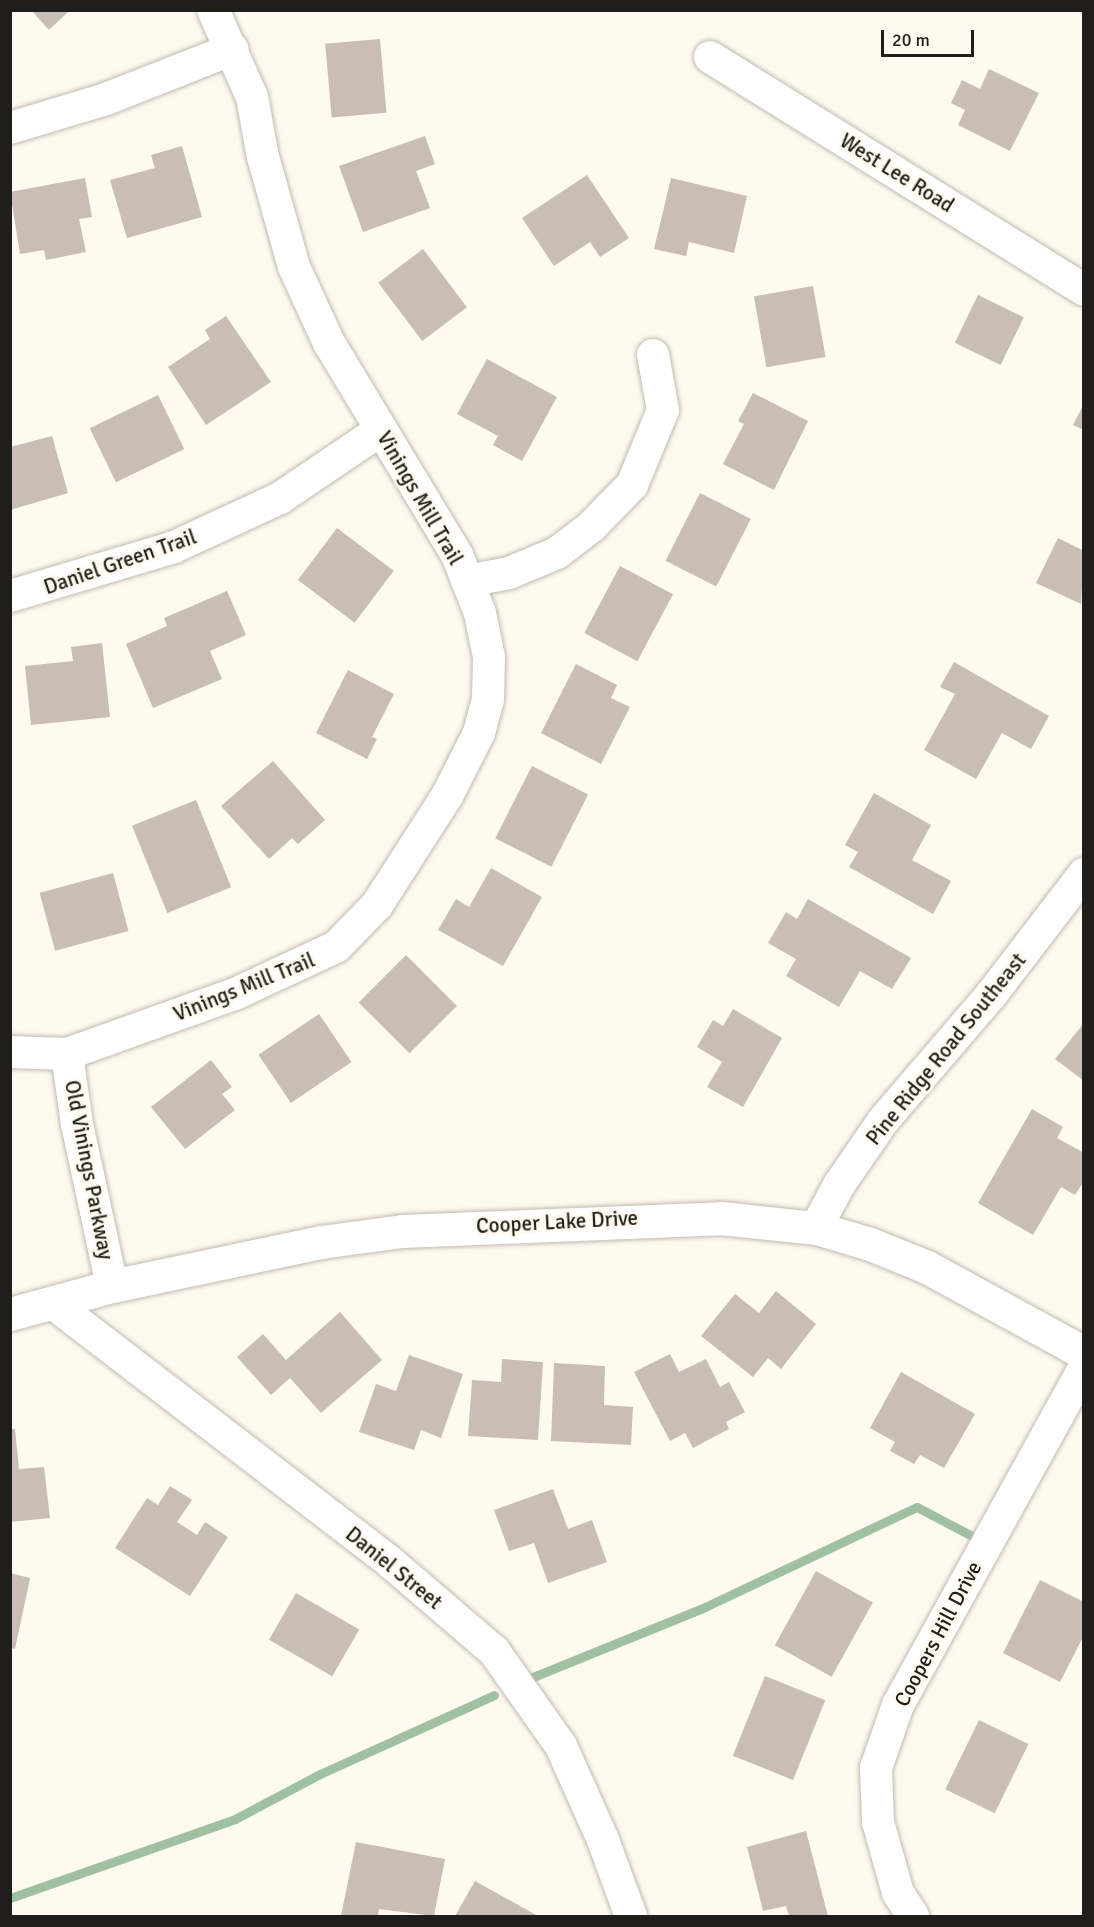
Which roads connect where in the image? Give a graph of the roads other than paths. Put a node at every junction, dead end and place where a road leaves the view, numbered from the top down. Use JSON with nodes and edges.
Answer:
{"nodes":[{"id":1,"x":213,"y":10,"type":"edge"},
{"id":2,"x":233,"y":49,"type":"junction"},
{"id":3,"x":710,"y":57,"type":"dead end"},
{"id":4,"x":10,"y":128,"type":"edge"},
{"id":5,"x":1083,"y":290,"type":"edge"},
{"id":6,"x":653,"y":355,"type":"dead end"},
{"id":7,"x":381,"y":430,"type":"junction"},
{"id":8,"x":467,"y":581,"type":"junction"},
{"id":9,"x":10,"y":596,"type":"edge"},
{"id":10,"x":1083,"y":874,"type":"edge"},
{"id":11,"x":10,"y":1052,"type":"edge"},
{"id":12,"x":68,"y":1054,"type":"junction"},
{"id":13,"x":816,"y":1228,"type":"junction"},
{"id":14,"x":112,"y":1286,"type":"junction"},
{"id":15,"x":54,"y":1304,"type":"junction"},
{"id":16,"x":10,"y":1314,"type":"edge"},
{"id":17,"x":1083,"y":1353,"type":"edge"},
{"id":18,"x":1083,"y":1368,"type":"edge"},
{"id":19,"x":631,"y":1917,"type":"edge"},
{"id":20,"x":913,"y":1917,"type":"edge"}],
"edges":[{"from":1,"to":2,"type":"street","name":"Vinings Mill Trail"},
{"from":2,"to":4,"type":"street"},
{"from":2,"to":7,"type":"street","name":"Vinings Mill Trail"},
{"from":3,"to":5,"type":"street","name":"West Lee Road"},
{"from":6,"to":8,"type":"street"},
{"from":7,"to":8,"type":"street","name":"Vinings Mill Trail"},
{"from":7,"to":9,"type":"street","name":"Daniel Green Trail"},
{"from":8,"to":12,"type":"street","name":"Vinings Mill Trail"},
{"from":10,"to":13,"type":"street","name":"Pine Ridge Road Southeast"},
{"from":11,"to":12,"type":"street","name":"Vinings Mill Trail"},
{"from":12,"to":14,"type":"street","name":"Old Vinings Parkway"},
{"from":13,"to":14,"type":"street","name":"Cooper Lake Drive"},
{"from":13,"to":17,"type":"street","name":"Cooper Lake Drive"},
{"from":14,"to":15,"type":"street","name":"Cooper Lake Drive"},
{"from":15,"to":16,"type":"street","name":"Cooper Lake Drive"},
{"from":15,"to":19,"type":"street","name":"Daniel Street"},
{"from":18,"to":20,"type":"street","name":"Coopers Hill Drive"}]}
